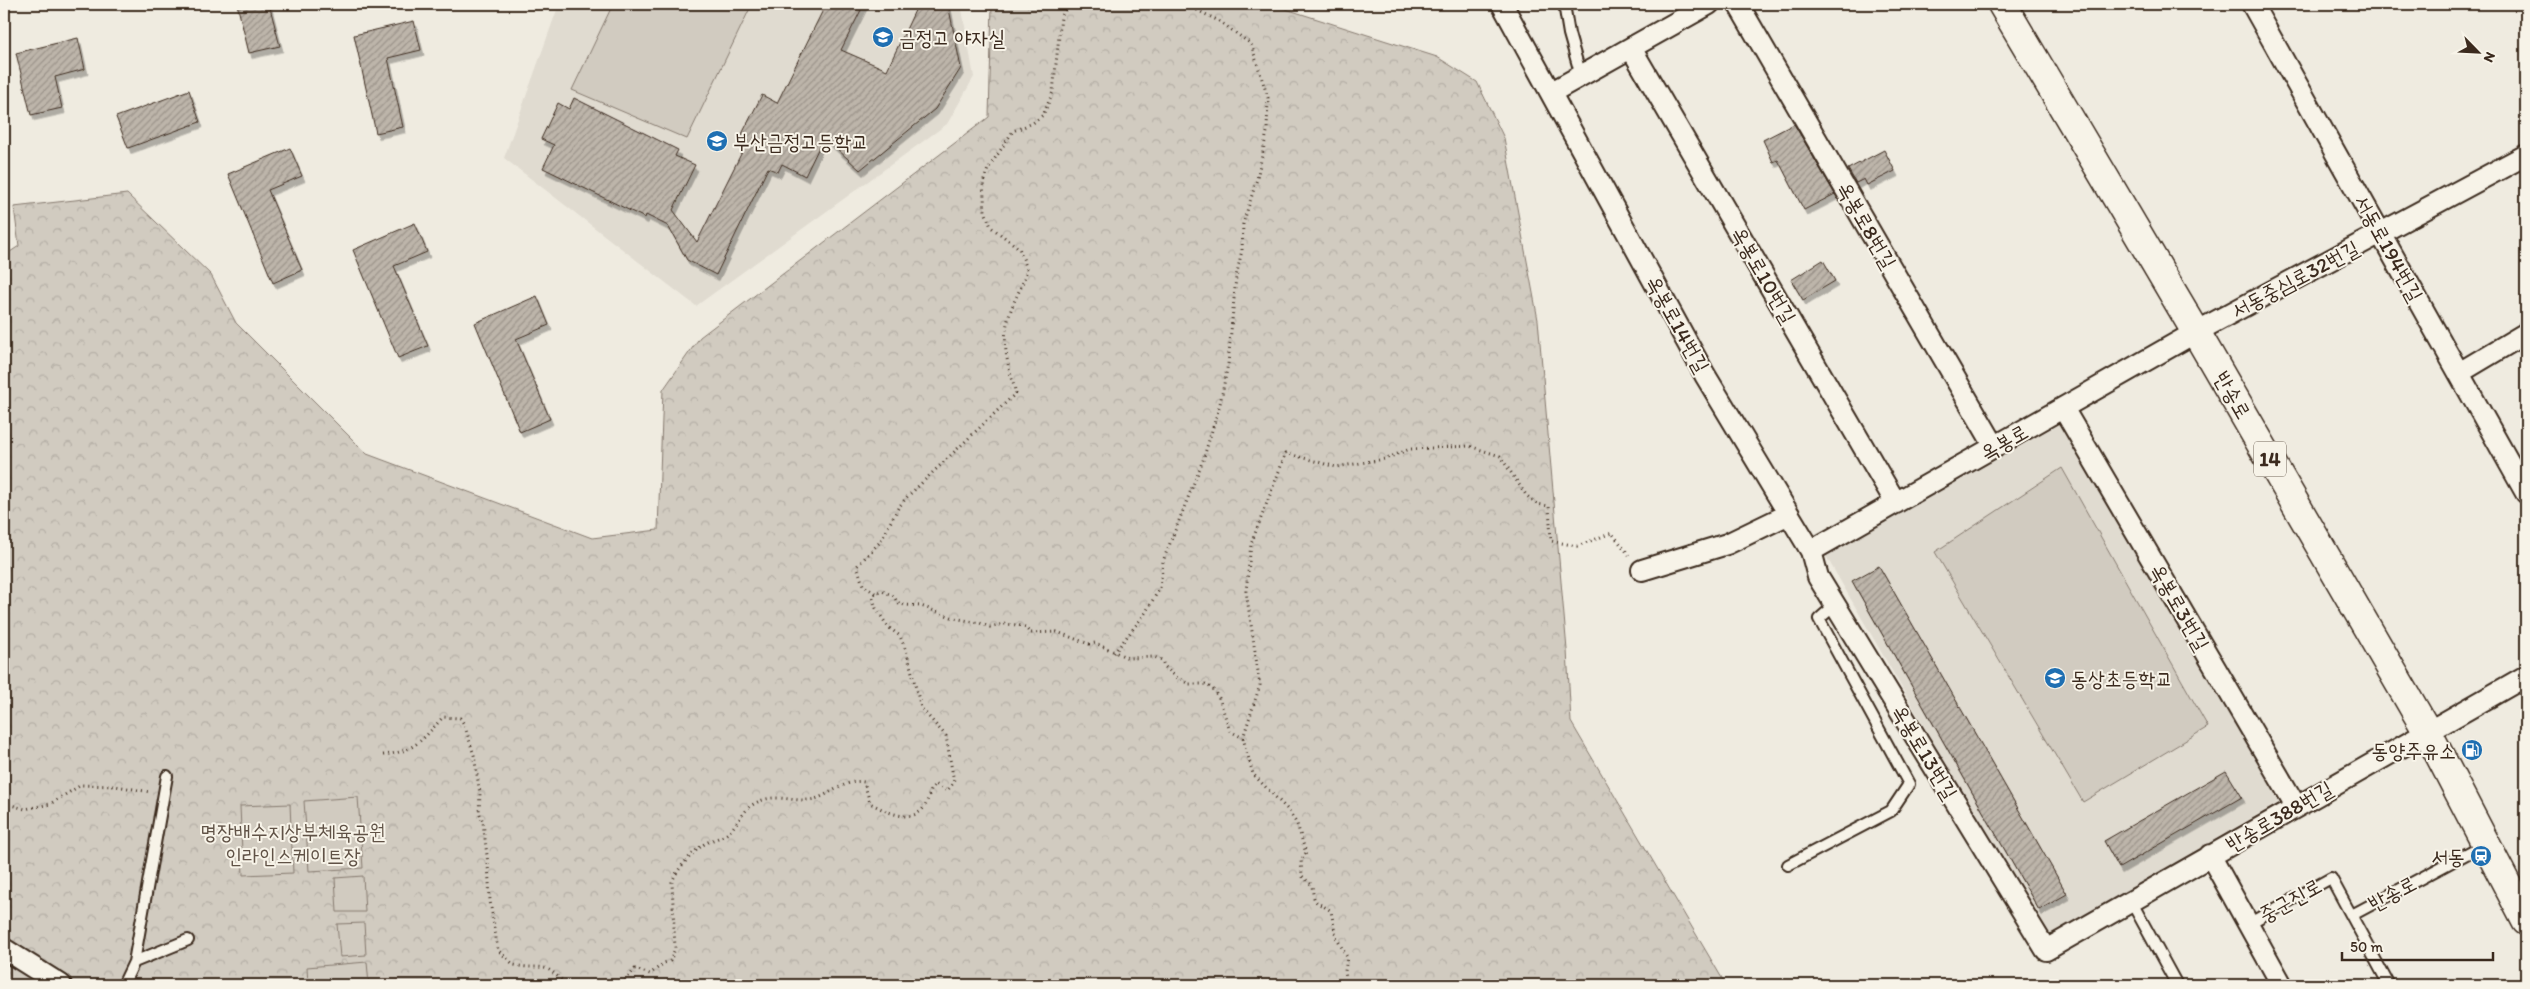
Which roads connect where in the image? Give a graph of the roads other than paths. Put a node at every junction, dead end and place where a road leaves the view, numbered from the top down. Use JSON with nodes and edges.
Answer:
{"nodes":[{"id":1,"x":1502,"y":4,"type":"edge"},
{"id":2,"x":1564,"y":4,"type":"edge"},
{"id":3,"x":1709,"y":4,"type":"edge"},
{"id":4,"x":1738,"y":4,"type":"edge"},
{"id":5,"x":2002,"y":4,"type":"edge"},
{"id":6,"x":2252,"y":4,"type":"edge"},
{"id":7,"x":1631,"y":48,"type":"junction"},
{"id":8,"x":1581,"y":76,"type":"junction"},
{"id":9,"x":1552,"y":92,"type":"junction"},
{"id":10,"x":2526,"y":155,"type":"edge"},
{"id":11,"x":2381,"y":234,"type":"junction"},
{"id":12,"x":2196,"y":332,"type":"junction"},
{"id":13,"x":2526,"y":333,"type":"edge"},
{"id":14,"x":2459,"y":373,"type":"junction"},
{"id":15,"x":2063,"y":408,"type":"junction"},
{"id":16,"x":1995,"y":447,"type":"junction"},
{"id":17,"x":2526,"y":493,"type":"edge"},
{"id":18,"x":1896,"y":503,"type":"junction"},
{"id":19,"x":1789,"y":514,"type":"junction"},
{"id":20,"x":1811,"y":551,"type":"junction"},
{"id":21,"x":1642,"y":570,"type":"road end"},
{"id":22,"x":1835,"y":604,"type":"junction"},
{"id":23,"x":2526,"y":676,"type":"edge"},
{"id":24,"x":2427,"y":731,"type":"junction"},
{"id":25,"x":167,"y":776,"type":"dead end"},
{"id":26,"x":2296,"y":806,"type":"junction"},
{"id":27,"x":2486,"y":844,"type":"junction"},
{"id":28,"x":2210,"y":856,"type":"junction"},
{"id":29,"x":1788,"y":865,"type":"dead end"},
{"id":30,"x":2132,"y":901,"type":"junction"},
{"id":31,"x":2352,"y":915,"type":"junction"},
{"id":32,"x":2526,"y":921,"type":"edge"},
{"id":33,"x":2248,"y":924,"type":"junction"},
{"id":34,"x":188,"y":940,"type":"dead end"},
{"id":35,"x":4,"y":949,"type":"edge"},
{"id":36,"x":2046,"y":950,"type":"joint"},
{"id":37,"x":134,"y":962,"type":"junction"},
{"id":38,"x":61,"y":985,"type":"edge"},
{"id":39,"x":122,"y":985,"type":"edge"},
{"id":40,"x":2177,"y":985,"type":"edge"},
{"id":41,"x":2282,"y":985,"type":"edge"},
{"id":42,"x":2389,"y":985,"type":"edge"}],
"edges":[{"from":1,"to":9,"type":"street","name":"옥봉로14번길"},
{"from":2,"to":8,"type":"lane"},
{"from":3,"to":7,"type":"street"},
{"from":4,"to":16,"type":"street","name":"옥봉로8번길"},
{"from":5,"to":12,"type":"main road","name":"반송로","number":"14"},
{"from":6,"to":11,"type":"street","name":"서동로194번길"},
{"from":7,"to":8,"type":"street"},
{"from":7,"to":18,"type":"street","name":"옥봉로10번길"},
{"from":8,"to":9,"type":"street"},
{"from":9,"to":19,"type":"street","name":"옥봉로14번길"},
{"from":10,"to":11,"type":"street","name":"서동중심로32번길"},
{"from":11,"to":12,"type":"street","name":"서동중심로32번길"},
{"from":11,"to":14,"type":"street","name":"서동로194번길"},
{"from":12,"to":15,"type":"street","name":"옥봉로"},
{"from":12,"to":24,"type":"main road","name":"반송로","number":"14"},
{"from":13,"to":14,"type":"street"},
{"from":14,"to":17,"type":"street","name":"서동로194번길"},
{"from":15,"to":16,"type":"street","name":"옥봉로"},
{"from":15,"to":26,"type":"street","name":"옥봉로3번길"},
{"from":16,"to":18,"type":"street","name":"옥봉로"},
{"from":18,"to":20,"type":"street","name":"옥봉로"},
{"from":19,"to":20,"type":"street","name":"옥봉로14번길"},
{"from":19,"to":21,"type":"street"},
{"from":20,"to":22,"type":"street","name":"옥봉로13번길"},
{"from":22,"to":29,"type":"lane"},
{"from":22,"to":36,"type":"street","name":"옥봉로13번길"},
{"from":23,"to":24,"type":"street","name":"반송로388번길"},
{"from":24,"to":26,"type":"street","name":"반송로388번길"},
{"from":24,"to":27,"type":"main road","name":"반송로","number":"14"},
{"from":25,"to":37,"type":"lane"},
{"from":26,"to":28,"type":"street","name":"반송로388번길"},
{"from":27,"to":31,"type":"lane","name":"반송로"},
{"from":27,"to":32,"type":"main road","name":"반송로","number":"14"},
{"from":28,"to":30,"type":"street","name":"반송로388번길"},
{"from":28,"to":33,"type":"street","name":"중군진로"},
{"from":30,"to":36,"type":"street","name":"반송로388번길"},
{"from":30,"to":40,"type":"lane"},
{"from":31,"to":33,"type":"lane","name":"중군진로"},
{"from":31,"to":42,"type":"lane","name":"중군진로"},
{"from":33,"to":41,"type":"street","name":"중군진로"},
{"from":34,"to":37,"type":"lane"},
{"from":35,"to":38,"type":"street"},
{"from":37,"to":39,"type":"lane"}]}
